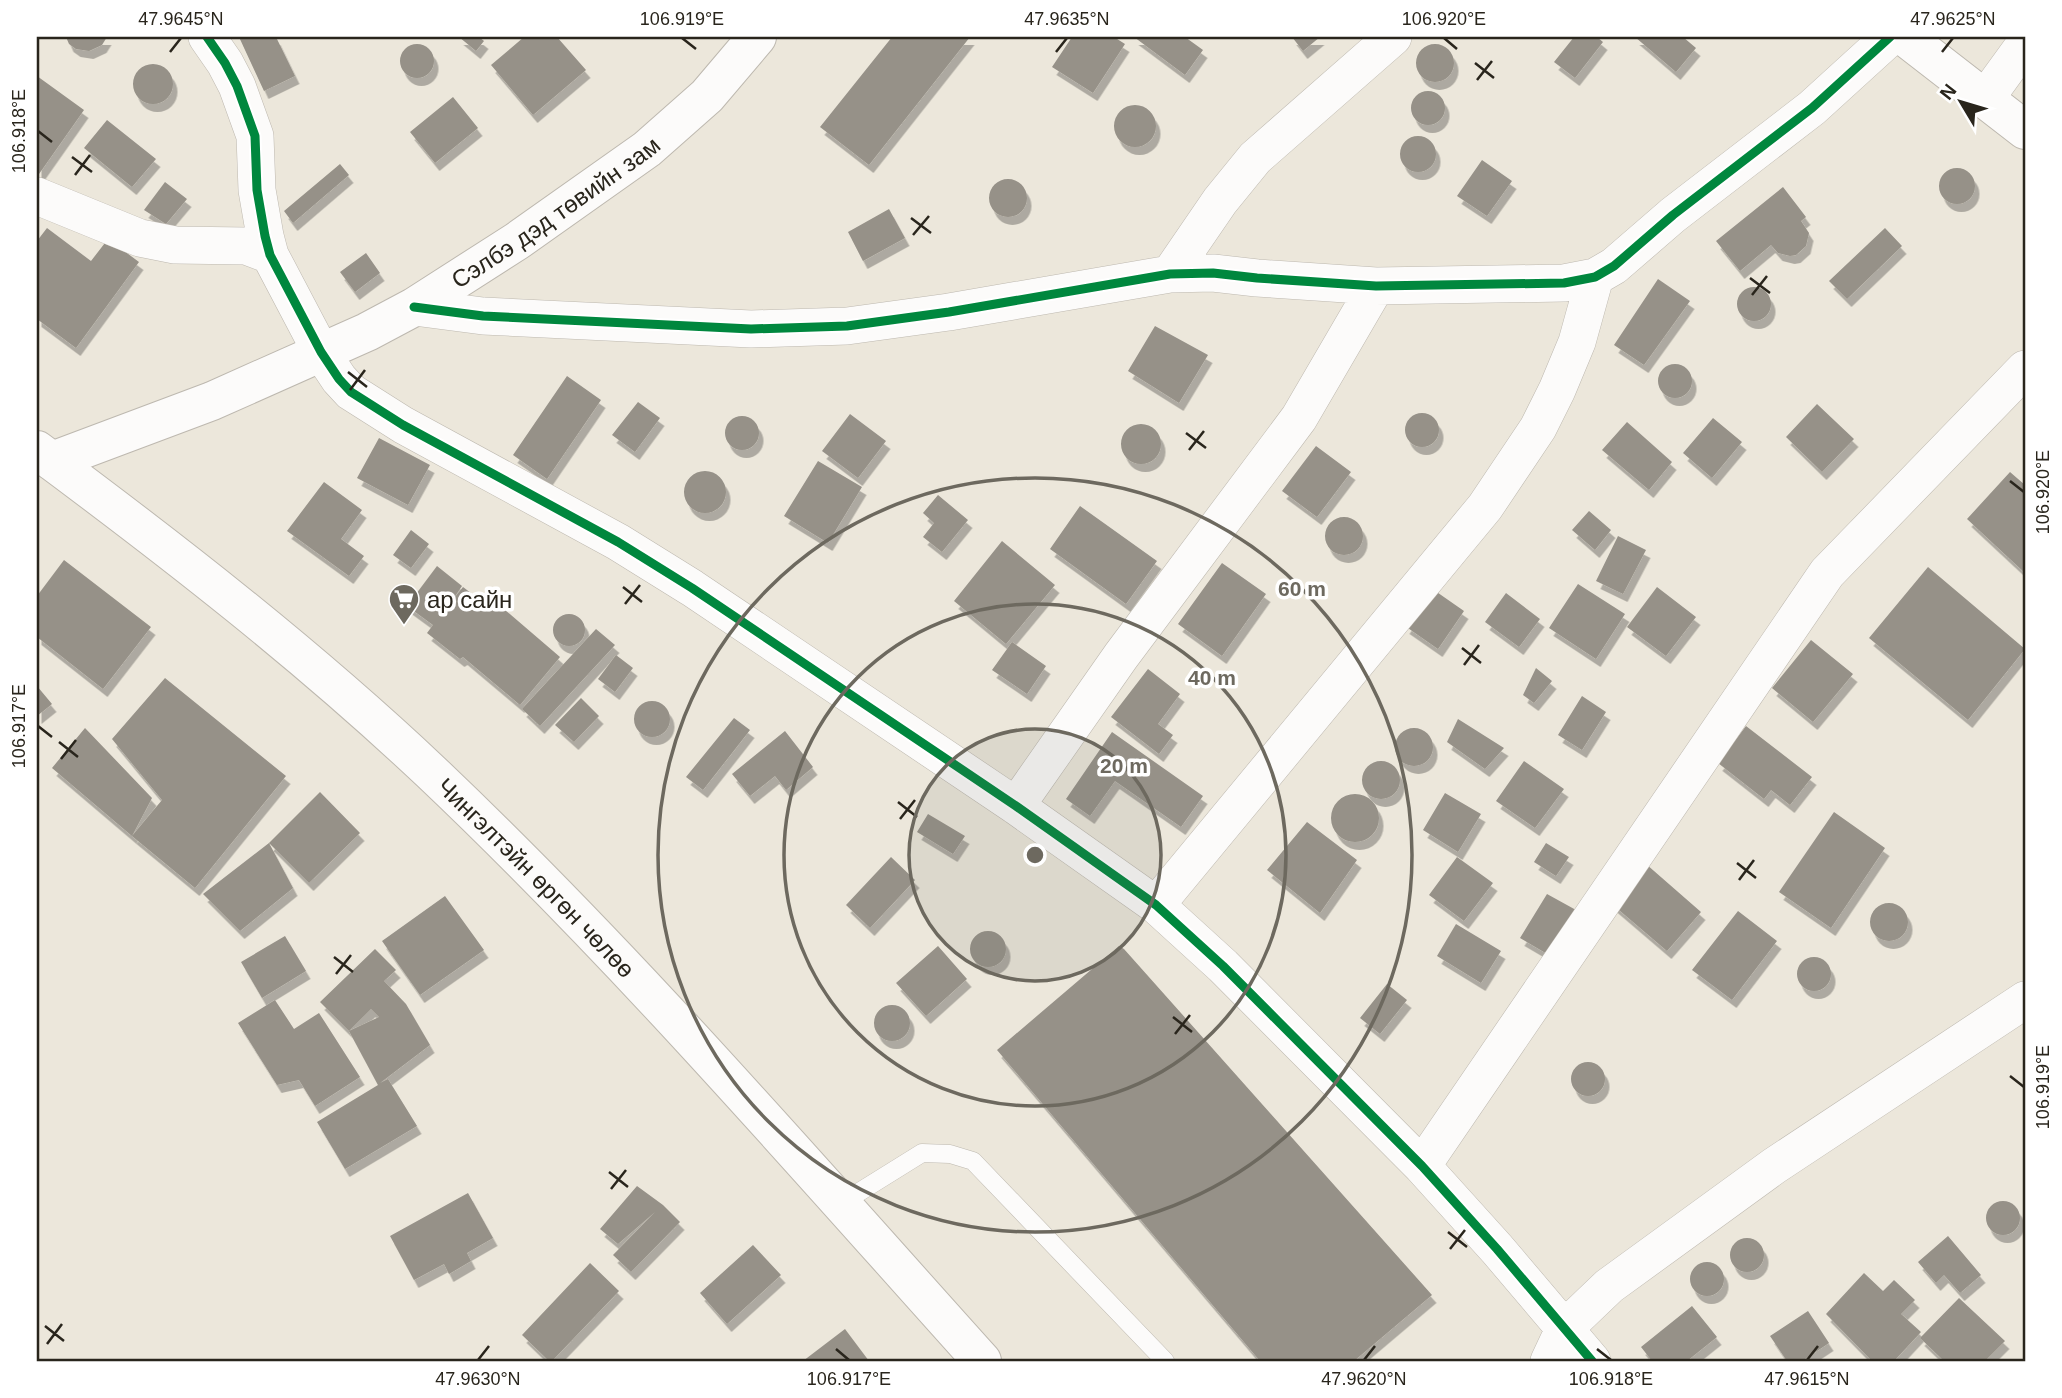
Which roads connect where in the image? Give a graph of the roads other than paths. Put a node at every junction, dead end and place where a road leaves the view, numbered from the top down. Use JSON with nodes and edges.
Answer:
{"nodes":[{"id":1,"x":207,"y":37,"type":"edge"},
{"id":2,"x":1392,"y":37,"type":"edge"},
{"id":3,"x":1890,"y":37,"type":"edge"},
{"id":4,"x":1905,"y":37,"type":"edge"},
{"id":5,"x":747,"y":41,"type":"edge"},
{"id":6,"x":2025,"y":44,"type":"edge"},
{"id":7,"x":1985,"y":99,"type":"junction"},
{"id":8,"x":2025,"y":130,"type":"edge"},
{"id":9,"x":37,"y":196,"type":"edge"},
{"id":10,"x":270,"y":255,"type":"junction"},
{"id":11,"x":1170,"y":274,"type":"junction"},
{"id":12,"x":1595,"y":277,"type":"junction"},
{"id":13,"x":1376,"y":286,"type":"junction"},
{"id":14,"x":414,"y":307,"type":"junction"},
{"id":15,"x":321,"y":352,"type":"junction"},
{"id":16,"x":2025,"y":369,"type":"edge"},
{"id":17,"x":45,"y":456,"type":"edge"},
{"id":18,"x":1016,"y":806,"type":"junction"},
{"id":19,"x":1156,"y":905,"type":"junction"},
{"id":20,"x":2025,"y":1000,"type":"edge"},
{"id":21,"x":1422,"y":1166,"type":"junction"},
{"id":22,"x":841,"y":1204,"type":"junction"},
{"id":23,"x":1556,"y":1345,"type":"edge"},
{"id":24,"x":982,"y":1361,"type":"edge"},
{"id":25,"x":1166,"y":1361,"type":"edge"},
{"id":26,"x":1592,"y":1361,"type":"edge"}],
"edges":[{"from":1,"to":10,"type":"street"},
{"from":2,"to":11,"type":"street"},
{"from":3,"to":12,"type":"street"},
{"from":4,"to":7,"type":"main road"},
{"from":5,"to":14,"type":"main road","name":"Сэлбэ дэд төвийн зам"},
{"from":6,"to":7,"type":"street"},
{"from":7,"to":8,"type":"main road"},
{"from":9,"to":10,"type":"street"},
{"from":10,"to":15,"type":"street"},
{"from":11,"to":13,"type":"street"},
{"from":11,"to":14,"type":"street"},
{"from":12,"to":13,"type":"street"},
{"from":12,"to":19,"type":"street"},
{"from":13,"to":18,"type":"street"},
{"from":14,"to":15,"type":"main road","name":"Сэлбэ дэд төвийн зам"},
{"from":15,"to":17,"type":"main road","name":"Сэлбэ дэд төвийн зам"},
{"from":15,"to":18,"type":"street"},
{"from":16,"to":21,"type":"street"},
{"from":17,"to":22,"type":"main road","name":"Чингэлтэйн өргөн чөлөө"},
{"from":18,"to":19,"type":"street"},
{"from":19,"to":21,"type":"street"},
{"from":20,"to":23,"type":"street"},
{"from":21,"to":23,"type":"street"},
{"from":22,"to":24,"type":"main road","name":"Чингэлтэйн өргөн чөлөө"},
{"from":22,"to":25,"type":"lane"},
{"from":23,"to":26,"type":"street"}]}
